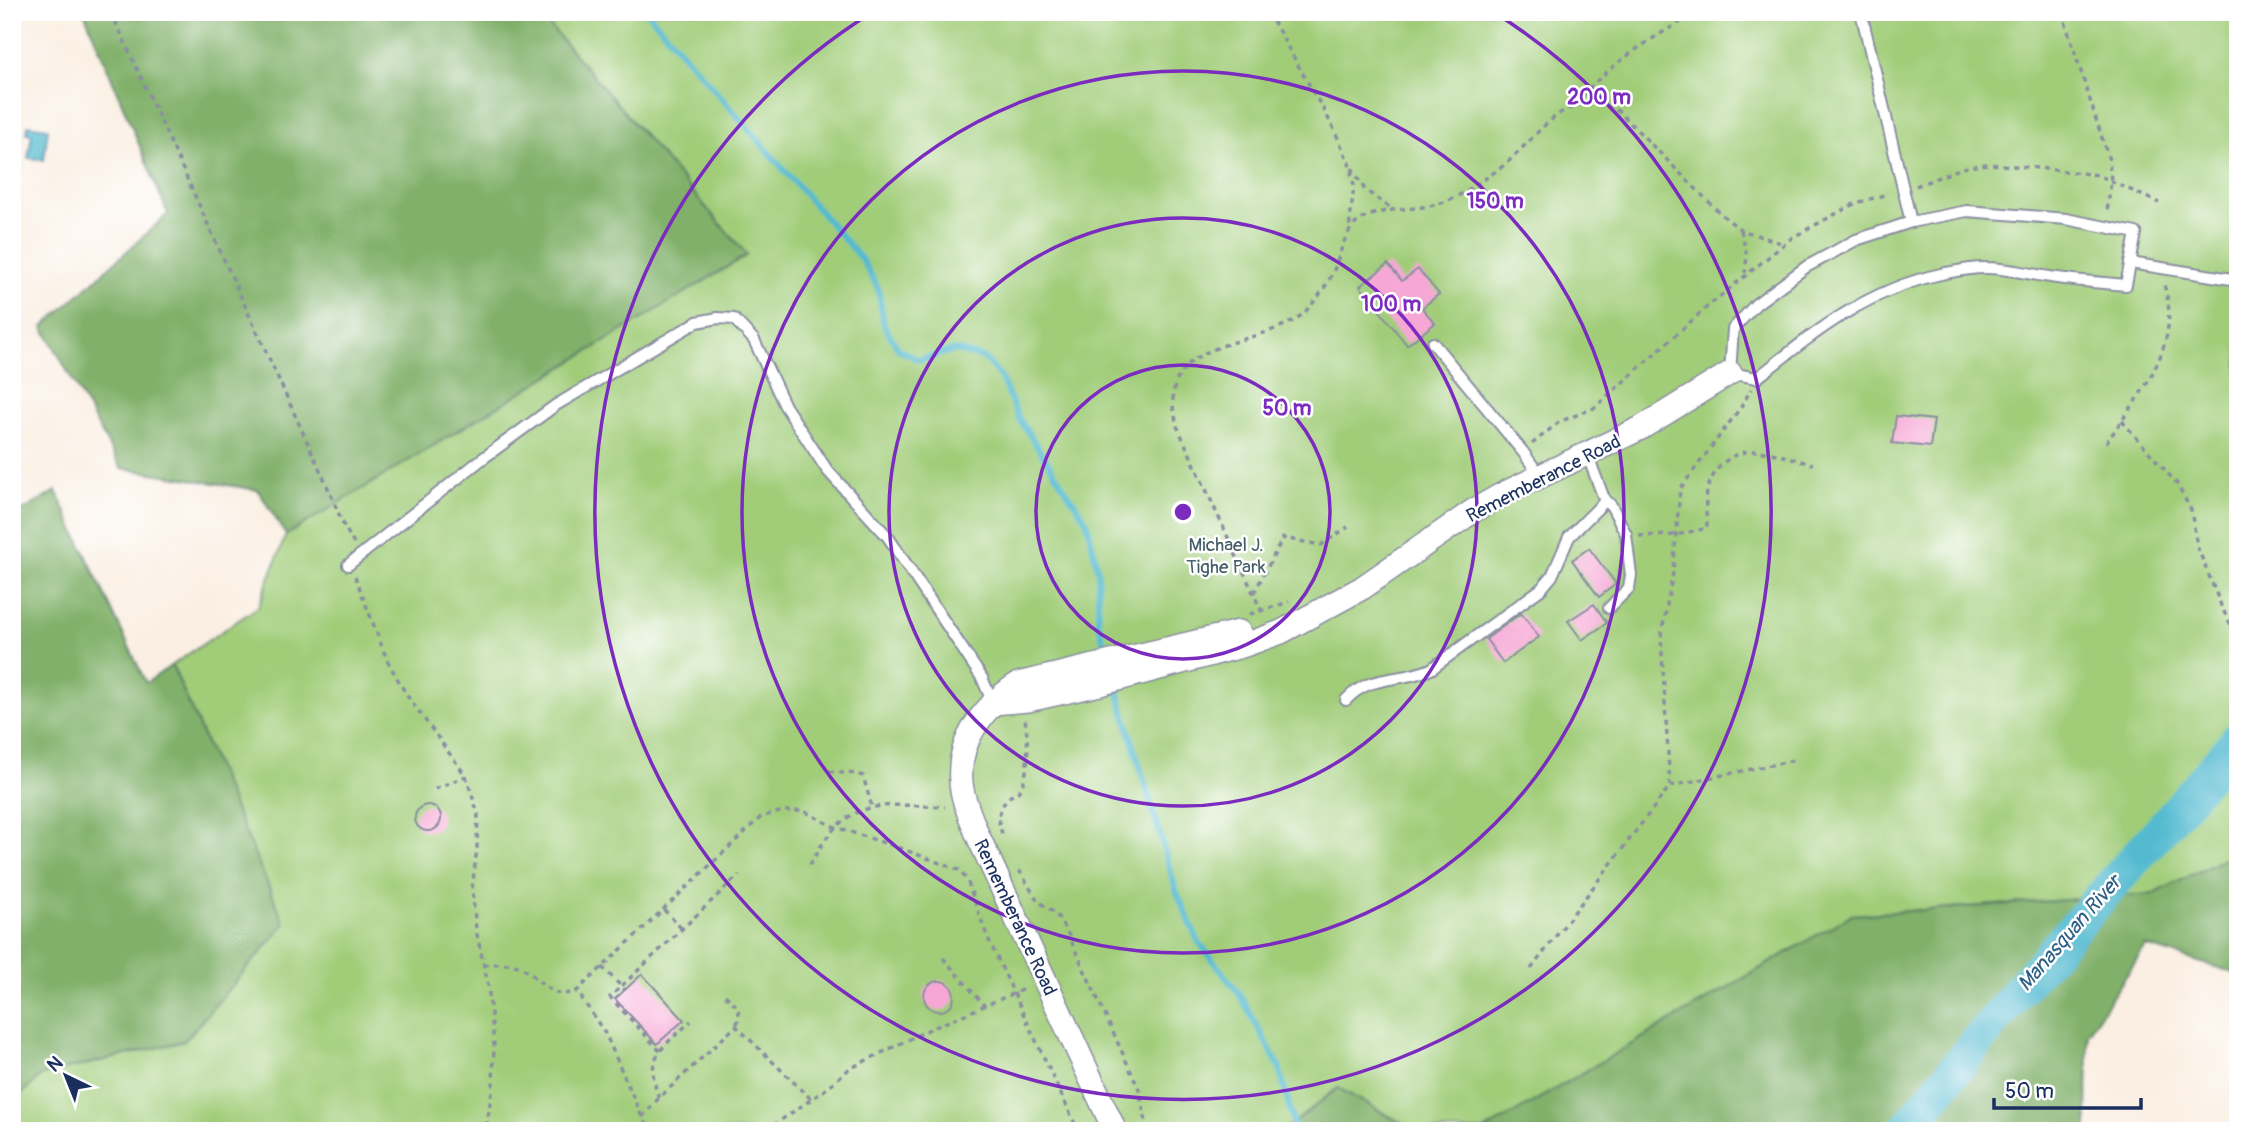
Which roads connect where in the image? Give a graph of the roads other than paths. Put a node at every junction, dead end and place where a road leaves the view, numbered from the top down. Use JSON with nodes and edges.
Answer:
{"nodes":[{"id":1,"x":1861,"y":12,"type":"edge"},
{"id":2,"x":1911,"y":222,"type":"junction"},
{"id":3,"x":2130,"y":263,"type":"junction"},
{"id":4,"x":2238,"y":280,"type":"edge"},
{"id":5,"x":1433,"y":343,"type":"dead end"},
{"id":6,"x":1730,"y":373,"type":"junction"},
{"id":7,"x":1587,"y":454,"type":"junction"},
{"id":8,"x":1540,"y":476,"type":"junction"},
{"id":9,"x":1605,"y":501,"type":"junction"},
{"id":10,"x":348,"y":565,"type":"road end"},
{"id":11,"x":1609,"y":608,"type":"dead end"},
{"id":12,"x":1323,"y":609,"type":"junction"},
{"id":13,"x":1129,"y":667,"type":"junction"},
{"id":14,"x":1098,"y":674,"type":"junction"},
{"id":15,"x":1346,"y":700,"type":"dead end"},
{"id":16,"x":993,"y":703,"type":"junction"},
{"id":17,"x":1115,"y":1131,"type":"edge"}],
"edges":[{"from":1,"to":2,"type":"lane"},
{"from":2,"to":3,"type":"lane"},
{"from":2,"to":6,"type":"lane"},
{"from":3,"to":4,"type":"lane"},
{"from":3,"to":6,"type":"lane"},
{"from":5,"to":8,"type":"lane"},
{"from":6,"to":7,"type":"street","name":"Rememberance Road"},
{"from":7,"to":8,"type":"street","name":"Rememberance Road"},
{"from":7,"to":9,"type":"lane"},
{"from":8,"to":12,"type":"street","name":"Rememberance Road"},
{"from":9,"to":11,"type":"lane"},
{"from":9,"to":15,"type":"lane"},
{"from":10,"to":16,"type":"lane"},
{"from":12,"to":13,"type":"street","name":"Rememberance Road"},
{"from":12,"to":13,"type":"street","name":"Rememberance Road"},
{"from":13,"to":14,"type":"street","name":"Rememberance Road"},
{"from":14,"to":16,"type":"street","name":"Rememberance Road"},
{"from":14,"to":16,"type":"street","name":"Rememberance Road"},
{"from":16,"to":17,"type":"street","name":"Rememberance Road"}]}
